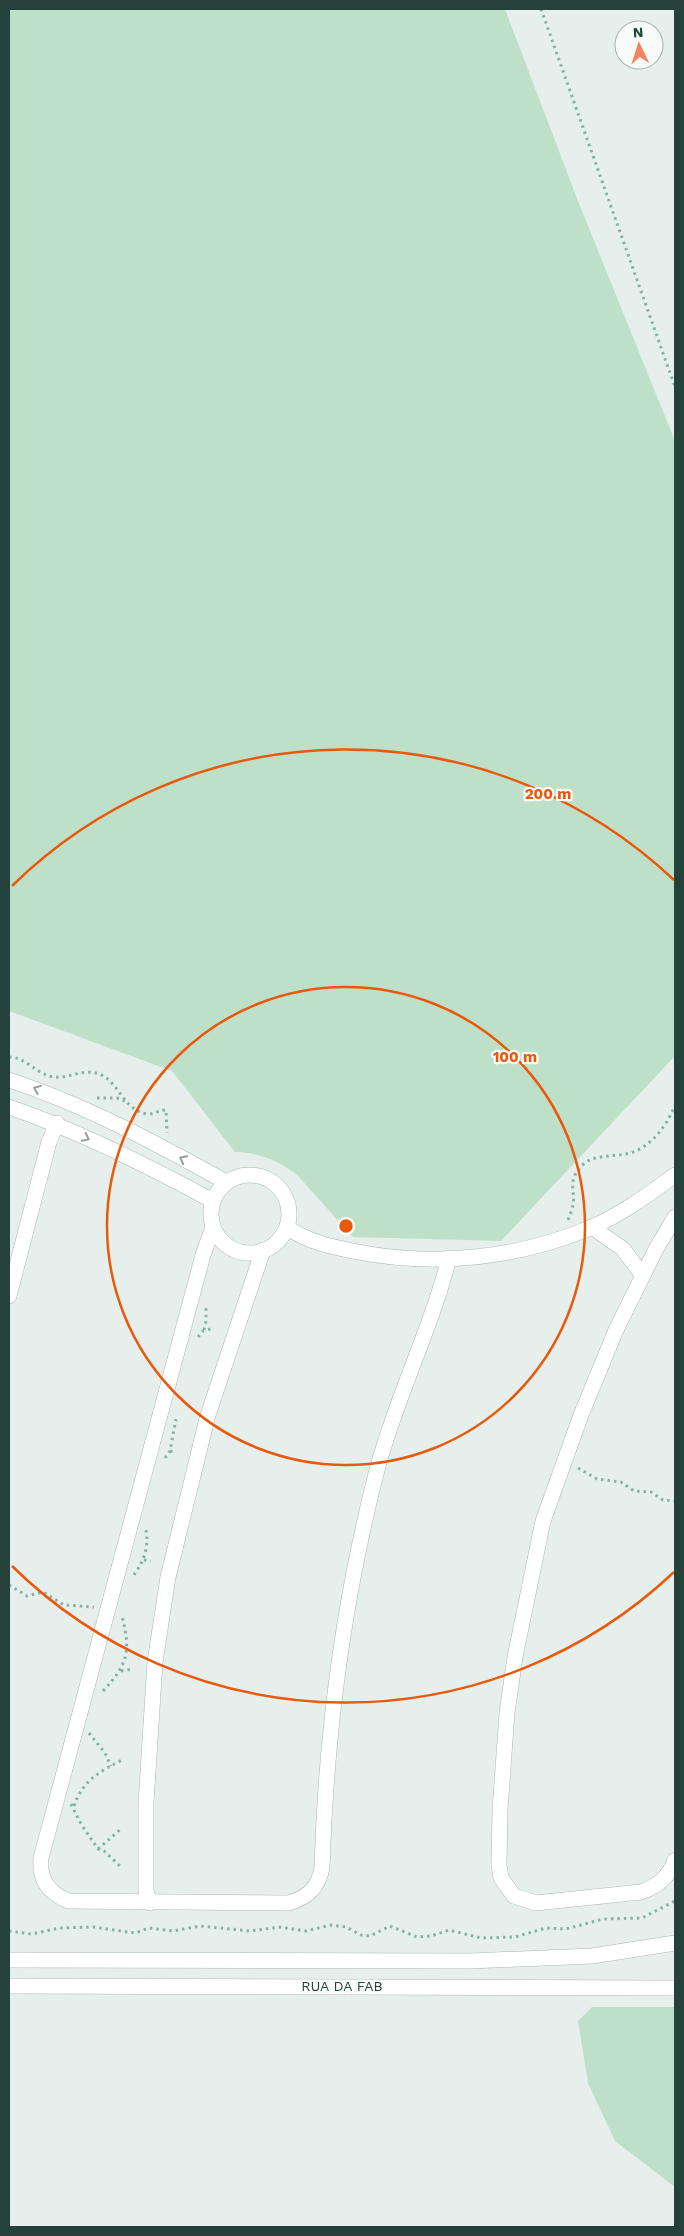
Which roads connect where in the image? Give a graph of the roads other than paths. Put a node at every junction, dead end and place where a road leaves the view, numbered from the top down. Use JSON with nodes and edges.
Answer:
{"nodes":[{"id":1,"x":9,"y":1080,"type":"edge"},
{"id":2,"x":9,"y":1106,"type":"edge"},
{"id":3,"x":57,"y":1123,"type":"junction"},
{"id":4,"x":675,"y":1175,"type":"edge"},
{"id":5,"x":226,"y":1182,"type":"junction"},
{"id":6,"x":213,"y":1201,"type":"junction"},
{"id":7,"x":675,"y":1216,"type":"edge"},
{"id":8,"x":213,"y":1227,"type":"junction"},
{"id":9,"x":287,"y":1227,"type":"junction"},
{"id":10,"x":592,"y":1227,"type":"junction"},
{"id":11,"x":263,"y":1250,"type":"junction"},
{"id":12,"x":448,"y":1258,"type":"junction"},
{"id":13,"x":643,"y":1276,"type":"junction"},
{"id":14,"x":9,"y":1296,"type":"edge"},
{"id":15,"x":675,"y":1860,"type":"edge"},
{"id":16,"x":150,"y":1903,"type":"junction"},
{"id":17,"x":675,"y":1943,"type":"edge"},
{"id":18,"x":9,"y":1960,"type":"edge"},
{"id":19,"x":9,"y":1986,"type":"edge"},
{"id":20,"x":675,"y":1988,"type":"edge"}],
"edges":[{"from":5,"to":1,"type":"street","one_way":true},
{"from":2,"to":3,"type":"street"},
{"from":3,"to":6,"type":"street","one_way":true},
{"from":3,"to":14,"type":"street"},
{"from":4,"to":10,"type":"street"},
{"from":5,"to":6,"type":"street"},
{"from":5,"to":9,"type":"street"},
{"from":6,"to":8,"type":"street"},
{"from":7,"to":13,"type":"street"},
{"from":8,"to":11,"type":"street"},
{"from":8,"to":16,"type":"street"},
{"from":9,"to":11,"type":"street"},
{"from":9,"to":12,"type":"street"},
{"from":10,"to":12,"type":"street"},
{"from":10,"to":13,"type":"street"},
{"from":11,"to":16,"type":"street"},
{"from":12,"to":16,"type":"street"},
{"from":13,"to":15,"type":"street"},
{"from":17,"to":18,"type":"street"},
{"from":19,"to":20,"type":"street","name":"RUA DA FAB"}]}
